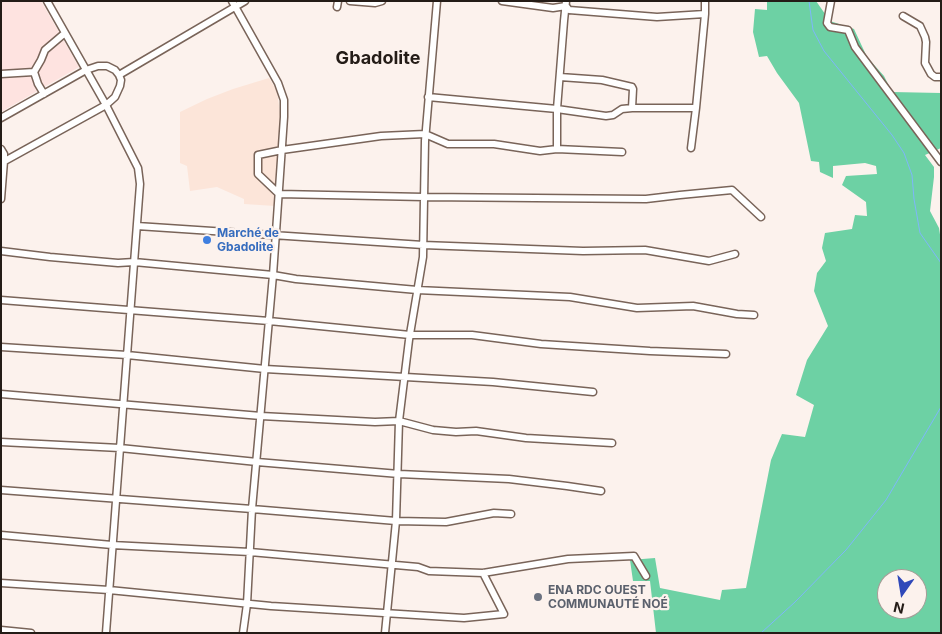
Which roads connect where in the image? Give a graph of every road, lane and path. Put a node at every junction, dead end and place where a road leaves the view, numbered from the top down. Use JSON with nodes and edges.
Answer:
{"nodes":[{"id":1,"x":47,"y":1,"type":"edge"},
{"id":2,"x":246,"y":1,"type":"edge"},
{"id":3,"x":350,"y":1,"type":"edge"},
{"id":4,"x":382,"y":1,"type":"edge"},
{"id":5,"x":438,"y":1,"type":"edge"},
{"id":6,"x":502,"y":1,"type":"edge"},
{"id":7,"x":705,"y":1,"type":"edge"},
{"id":8,"x":831,"y":1,"type":"edge"},
{"id":9,"x":525,"y":3,"type":"edge"},
{"id":10,"x":234,"y":4,"type":"edge"},
{"id":11,"x":566,"y":4,"type":"edge"},
{"id":12,"x":705,"y":14,"type":"junction"},
{"id":13,"x":903,"y":16,"type":"dead end"},
{"id":14,"x":65,"y":33,"type":"junction"},
{"id":15,"x":86,"y":70,"type":"junction"},
{"id":16,"x":34,"y":72,"type":"junction"},
{"id":17,"x":1,"y":74,"type":"edge"},
{"id":18,"x":119,"y":75,"type":"junction"},
{"id":19,"x":560,"y":77,"type":"junction"},
{"id":20,"x":941,"y":77,"type":"edge"},
{"id":21,"x":44,"y":94,"type":"junction"},
{"id":22,"x":428,"y":97,"type":"junction"},
{"id":23,"x":106,"y":105,"type":"junction"},
{"id":24,"x":632,"y":108,"type":"junction"},
{"id":25,"x":696,"y":108,"type":"junction"},
{"id":26,"x":557,"y":109,"type":"junction"},
{"id":27,"x":1,"y":118,"type":"edge"},
{"id":28,"x":425,"y":134,"type":"junction"},
{"id":29,"x":691,"y":148,"type":"dead end"},
{"id":30,"x":1,"y":149,"type":"edge"},
{"id":31,"x":557,"y":149,"type":"junction"},
{"id":32,"x":282,"y":150,"type":"junction"},
{"id":33,"x":622,"y":152,"type":"dead end"},
{"id":34,"x":3,"y":162,"type":"edge"},
{"id":35,"x":941,"y":162,"type":"edge"},
{"id":36,"x":279,"y":194,"type":"junction"},
{"id":37,"x":424,"y":197,"type":"junction"},
{"id":38,"x":1,"y":199,"type":"edge"},
{"id":39,"x":761,"y":217,"type":"dead end"},
{"id":40,"x":137,"y":226,"type":"junction"},
{"id":41,"x":276,"y":235,"type":"junction"},
{"id":42,"x":423,"y":245,"type":"junction"},
{"id":43,"x":1,"y":251,"type":"edge"},
{"id":44,"x":735,"y":254,"type":"dead end"},
{"id":45,"x":134,"y":262,"type":"junction"},
{"id":46,"x":273,"y":275,"type":"junction"},
{"id":47,"x":417,"y":290,"type":"junction"},
{"id":48,"x":1,"y":300,"type":"edge"},
{"id":49,"x":130,"y":310,"type":"junction"},
{"id":50,"x":754,"y":315,"type":"dead end"},
{"id":51,"x":269,"y":321,"type":"junction"},
{"id":52,"x":410,"y":335,"type":"junction"},
{"id":53,"x":1,"y":347,"type":"edge"},
{"id":54,"x":726,"y":354,"type":"dead end"},
{"id":55,"x":127,"y":356,"type":"junction"},
{"id":56,"x":265,"y":368,"type":"junction"},
{"id":57,"x":405,"y":378,"type":"junction"},
{"id":58,"x":593,"y":392,"type":"dead end"},
{"id":59,"x":1,"y":394,"type":"edge"},
{"id":60,"x":123,"y":404,"type":"junction"},
{"id":61,"x":261,"y":416,"type":"junction"},
{"id":62,"x":399,"y":420,"type":"junction"},
{"id":63,"x":1,"y":442,"type":"edge"},
{"id":64,"x":612,"y":443,"type":"dead end"},
{"id":65,"x":120,"y":448,"type":"junction"},
{"id":66,"x":257,"y":462,"type":"junction"},
{"id":67,"x":398,"y":474,"type":"junction"},
{"id":68,"x":1,"y":490,"type":"edge"},
{"id":69,"x":601,"y":491,"type":"dead end"},
{"id":70,"x":116,"y":498,"type":"junction"},
{"id":71,"x":252,"y":509,"type":"junction"},
{"id":72,"x":511,"y":514,"type":"dead end"},
{"id":73,"x":396,"y":521,"type":"junction"},
{"id":74,"x":1,"y":535,"type":"edge"},
{"id":75,"x":112,"y":545,"type":"junction"},
{"id":76,"x":250,"y":552,"type":"junction"},
{"id":77,"x":392,"y":564,"type":"junction"},
{"id":78,"x":483,"y":573,"type":"junction"},
{"id":79,"x":646,"y":576,"type":"dead end"},
{"id":80,"x":1,"y":582,"type":"edge"},
{"id":81,"x":109,"y":590,"type":"junction"},
{"id":82,"x":247,"y":604,"type":"junction"},
{"id":83,"x":387,"y":612,"type":"junction"},
{"id":84,"x":1,"y":630,"type":"edge"},
{"id":85,"x":31,"y":633,"type":"edge"},
{"id":86,"x":106,"y":633,"type":"edge"},
{"id":87,"x":243,"y":633,"type":"edge"},
{"id":88,"x":385,"y":633,"type":"edge"}],
"edges":[{"from":1,"to":14,"type":"street"},
{"from":2,"to":10,"type":"street"},
{"from":3,"to":4,"type":"street"},
{"from":5,"to":22,"type":"street"},
{"from":6,"to":9,"type":"street"},
{"from":7,"to":12,"type":"street"},
{"from":8,"to":35,"type":"street"},
{"from":9,"to":11,"type":"street"},
{"from":10,"to":18,"type":"street"},
{"from":10,"to":32,"type":"street"},
{"from":11,"to":12,"type":"street"},
{"from":11,"to":19,"type":"street"},
{"from":12,"to":25,"type":"street"},
{"from":13,"to":20,"type":"street"},
{"from":14,"to":15,"type":"street"},
{"from":14,"to":16,"type":"street"},
{"from":15,"to":18,"type":"street"},
{"from":15,"to":21,"type":"street"},
{"from":15,"to":23,"type":"street"},
{"from":16,"to":17,"type":"street"},
{"from":16,"to":21,"type":"street"},
{"from":18,"to":23,"type":"street"},
{"from":19,"to":24,"type":"street"},
{"from":19,"to":26,"type":"street"},
{"from":21,"to":27,"type":"street"},
{"from":22,"to":26,"type":"street"},
{"from":22,"to":28,"type":"street"},
{"from":23,"to":34,"type":"street"},
{"from":23,"to":40,"type":"street"},
{"from":24,"to":25,"type":"street"},
{"from":24,"to":26,"type":"street"},
{"from":25,"to":29,"type":"street"},
{"from":26,"to":31,"type":"street"},
{"from":28,"to":31,"type":"street"},
{"from":28,"to":32,"type":"street"},
{"from":28,"to":37,"type":"street"},
{"from":30,"to":34,"type":"street"},
{"from":31,"to":33,"type":"street"},
{"from":32,"to":36,"type":"street"},
{"from":32,"to":36,"type":"street"},
{"from":34,"to":38,"type":"street"},
{"from":36,"to":37,"type":"street"},
{"from":36,"to":41,"type":"street"},
{"from":37,"to":39,"type":"street"},
{"from":37,"to":42,"type":"street"},
{"from":40,"to":41,"type":"street"},
{"from":40,"to":45,"type":"street"},
{"from":41,"to":42,"type":"street"},
{"from":41,"to":46,"type":"street"},
{"from":42,"to":44,"type":"street"},
{"from":42,"to":47,"type":"street"},
{"from":43,"to":45,"type":"street"},
{"from":45,"to":46,"type":"street"},
{"from":45,"to":49,"type":"street"},
{"from":46,"to":47,"type":"street"},
{"from":46,"to":51,"type":"street"},
{"from":47,"to":50,"type":"street"},
{"from":47,"to":52,"type":"street"},
{"from":48,"to":49,"type":"street"},
{"from":49,"to":51,"type":"street"},
{"from":49,"to":55,"type":"street"},
{"from":51,"to":52,"type":"street"},
{"from":51,"to":56,"type":"street"},
{"from":52,"to":54,"type":"street"},
{"from":52,"to":57,"type":"street"},
{"from":53,"to":55,"type":"street"},
{"from":55,"to":56,"type":"street"},
{"from":55,"to":60,"type":"street"},
{"from":56,"to":57,"type":"street"},
{"from":56,"to":61,"type":"street"},
{"from":57,"to":58,"type":"street"},
{"from":57,"to":62,"type":"street"},
{"from":59,"to":60,"type":"street"},
{"from":60,"to":61,"type":"street"},
{"from":60,"to":65,"type":"street"},
{"from":61,"to":62,"type":"street"},
{"from":61,"to":66,"type":"street"},
{"from":62,"to":64,"type":"street"},
{"from":62,"to":67,"type":"street"},
{"from":63,"to":65,"type":"street"},
{"from":65,"to":66,"type":"street"},
{"from":65,"to":70,"type":"street"},
{"from":66,"to":67,"type":"street"},
{"from":66,"to":71,"type":"street"},
{"from":67,"to":69,"type":"street"},
{"from":67,"to":73,"type":"street"},
{"from":68,"to":70,"type":"street"},
{"from":70,"to":71,"type":"street"},
{"from":70,"to":75,"type":"street"},
{"from":71,"to":73,"type":"street"},
{"from":71,"to":76,"type":"street"},
{"from":72,"to":73,"type":"street"},
{"from":73,"to":77,"type":"street"},
{"from":74,"to":75,"type":"street"},
{"from":75,"to":76,"type":"street"},
{"from":75,"to":81,"type":"street"},
{"from":76,"to":77,"type":"street"},
{"from":76,"to":82,"type":"street"},
{"from":77,"to":78,"type":"street"},
{"from":77,"to":83,"type":"street"},
{"from":78,"to":79,"type":"street"},
{"from":78,"to":83,"type":"street"},
{"from":80,"to":81,"type":"street"},
{"from":81,"to":82,"type":"street"},
{"from":81,"to":86,"type":"street"},
{"from":82,"to":83,"type":"street"},
{"from":82,"to":87,"type":"street"},
{"from":83,"to":88,"type":"street"},
{"from":84,"to":85,"type":"street"}]}
